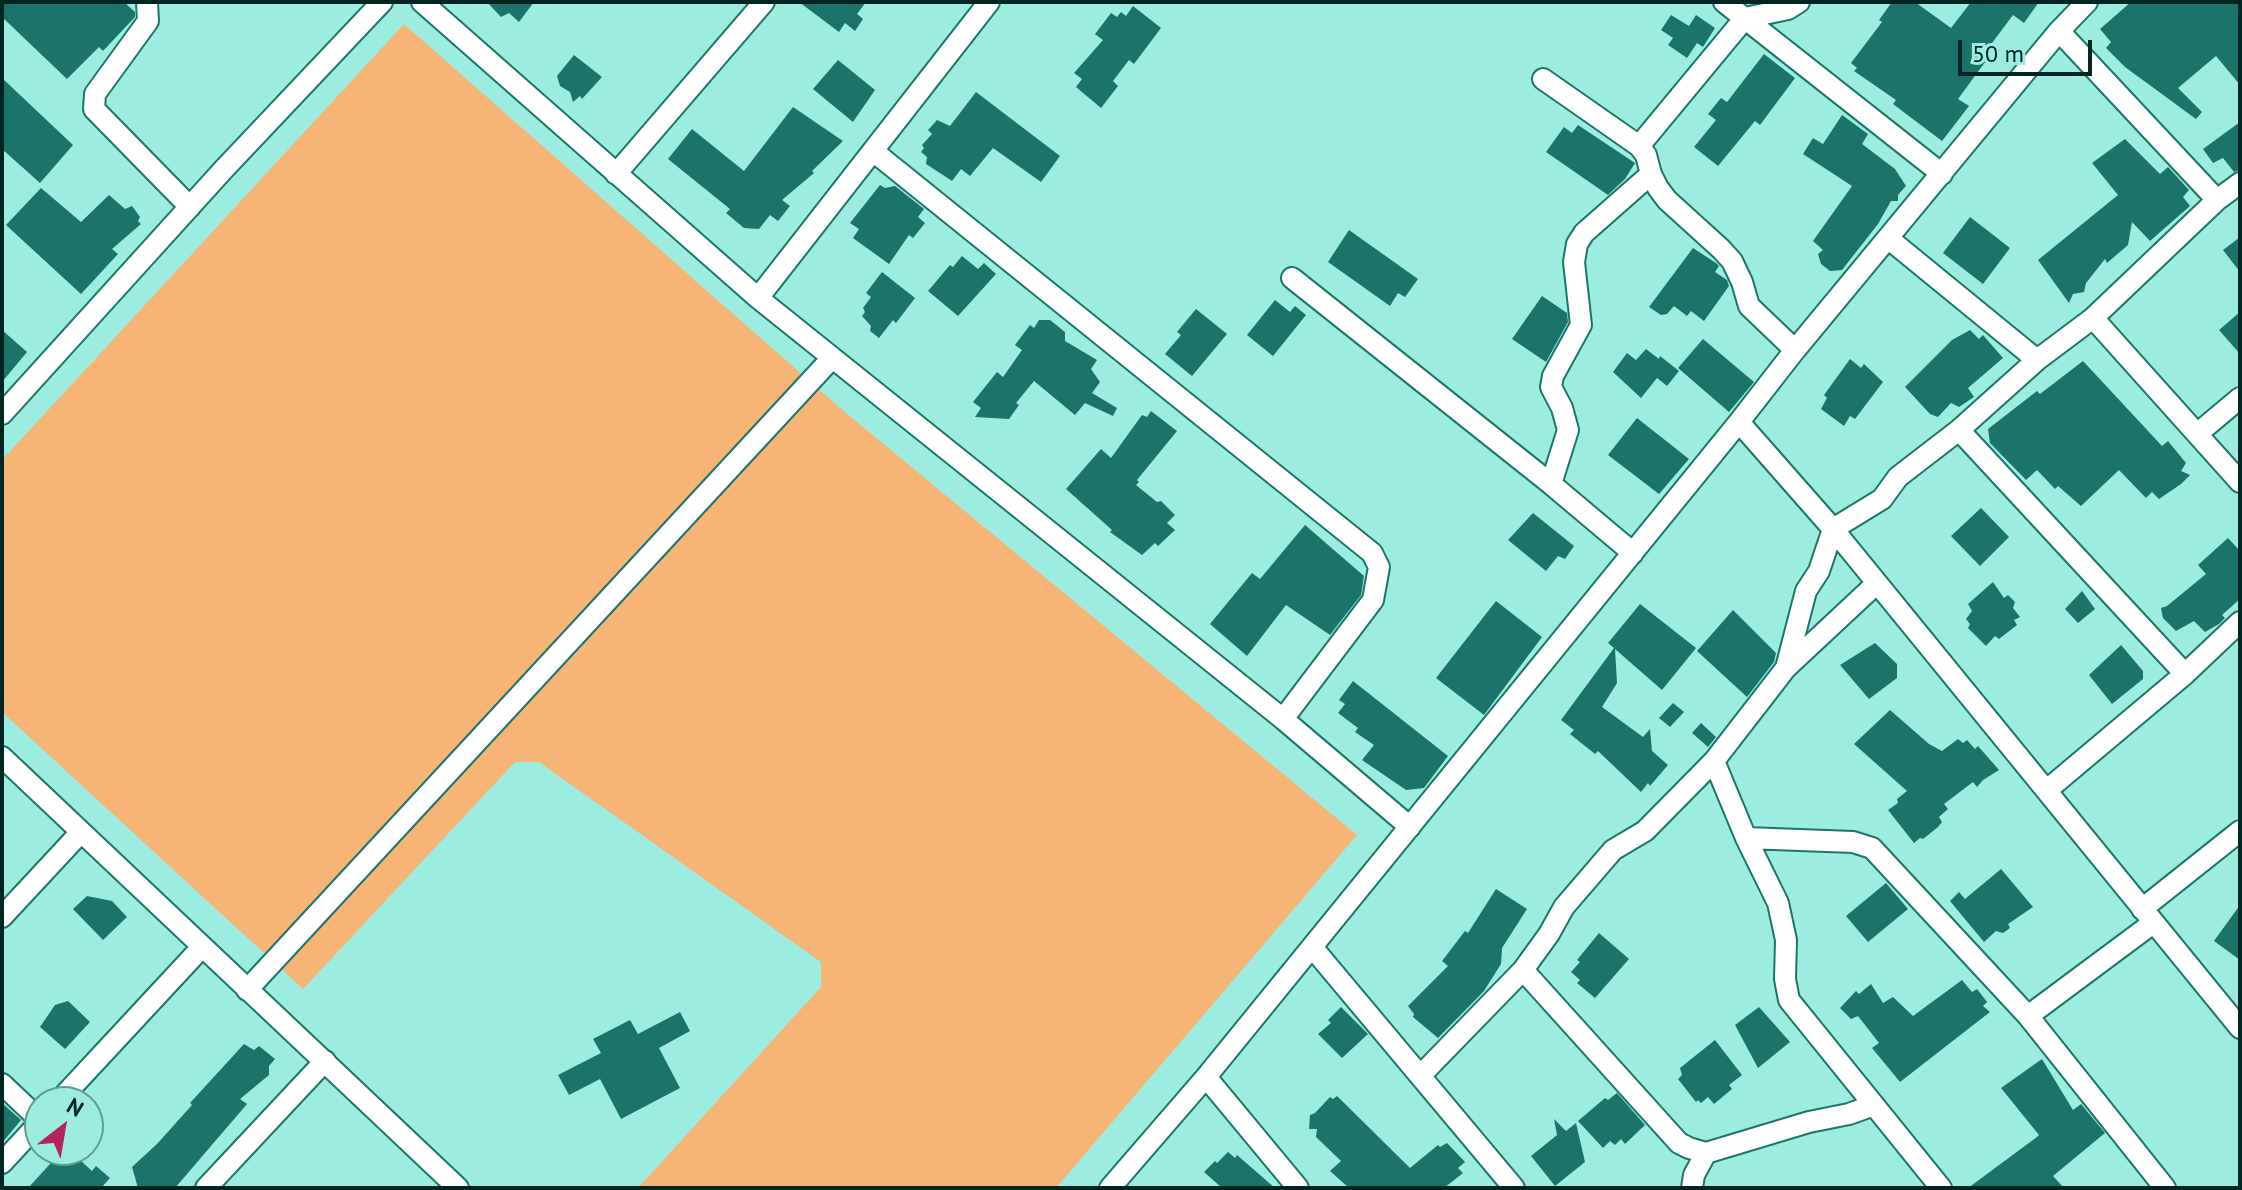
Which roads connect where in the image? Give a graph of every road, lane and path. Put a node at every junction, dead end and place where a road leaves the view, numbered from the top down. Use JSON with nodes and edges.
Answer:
{"nodes":[{"id":1,"x":147,"y":2,"type":"edge"},
{"id":2,"x":382,"y":2,"type":"edge"},
{"id":3,"x":422,"y":2,"type":"edge"},
{"id":4,"x":764,"y":2,"type":"edge"},
{"id":5,"x":989,"y":2,"type":"edge"},
{"id":6,"x":1724,"y":2,"type":"edge"},
{"id":7,"x":1799,"y":2,"type":"edge"},
{"id":8,"x":2087,"y":2,"type":"edge"},
{"id":9,"x":1745,"y":18,"type":"junction"},
{"id":10,"x":2059,"y":31,"type":"junction"},
{"id":11,"x":1543,"y":79,"type":"dead end"},
{"id":12,"x":1639,"y":146,"type":"junction"},
{"id":13,"x":873,"y":151,"type":"junction"},
{"id":14,"x":616,"y":174,"type":"junction"},
{"id":15,"x":1651,"y":174,"type":"junction"},
{"id":16,"x":1942,"y":174,"type":"junction"},
{"id":17,"x":2240,"y":183,"type":"edge"},
{"id":18,"x":2217,"y":200,"type":"junction"},
{"id":19,"x":190,"y":207,"type":"junction"},
{"id":20,"x":1889,"y":239,"type":"junction"},
{"id":21,"x":1292,"y":278,"type":"dead end"},
{"id":22,"x":758,"y":298,"type":"junction"},
{"id":23,"x":2093,"y":318,"type":"junction"},
{"id":24,"x":1795,"y":350,"type":"junction"},
{"id":25,"x":832,"y":358,"type":"junction"},
{"id":26,"x":2037,"y":360,"type":"junction"},
{"id":27,"x":2240,"y":398,"type":"edge"},
{"id":28,"x":2,"y":414,"type":"edge"},
{"id":29,"x":1739,"y":422,"type":"junction"},
{"id":30,"x":1959,"y":430,"type":"junction"},
{"id":31,"x":2197,"y":434,"type":"junction"},
{"id":32,"x":2240,"y":482,"type":"edge"},
{"id":33,"x":1551,"y":484,"type":"junction"},
{"id":34,"x":1833,"y":529,"type":"junction"},
{"id":35,"x":1633,"y":553,"type":"junction"},
{"id":36,"x":1877,"y":583,"type":"junction"},
{"id":37,"x":2240,"y":622,"type":"edge"},
{"id":38,"x":1786,"y":668,"type":"junction"},
{"id":39,"x":2185,"y":674,"type":"junction"},
{"id":40,"x":1283,"y":719,"type":"junction"},
{"id":41,"x":2,"y":757,"type":"edge"},
{"id":42,"x":1714,"y":761,"type":"junction"},
{"id":43,"x":2047,"y":790,"type":"junction"},
{"id":44,"x":1410,"y":827,"type":"junction"},
{"id":45,"x":2240,"y":831,"type":"edge"},
{"id":46,"x":81,"y":832,"type":"junction"},
{"id":47,"x":1746,"y":838,"type":"junction"},
{"id":48,"x":2148,"y":916,"type":"junction"},
{"id":49,"x":2,"y":917,"type":"edge"},
{"id":50,"x":202,"y":947,"type":"junction"},
{"id":51,"x":1312,"y":947,"type":"junction"},
{"id":52,"x":1523,"y":970,"type":"junction"},
{"id":53,"x":247,"y":990,"type":"junction"},
{"id":54,"x":2028,"y":1016,"type":"junction"},
{"id":55,"x":2240,"y":1028,"type":"edge"},
{"id":56,"x":325,"y":1061,"type":"junction"},
{"id":57,"x":1420,"y":1076,"type":"junction"},
{"id":58,"x":1206,"y":1077,"type":"junction"},
{"id":59,"x":2,"y":1084,"type":"edge"},
{"id":60,"x":73,"y":1086,"type":"edge"},
{"id":61,"x":24,"y":1105,"type":"edge"},
{"id":62,"x":1874,"y":1105,"type":"junction"},
{"id":63,"x":24,"y":1139,"type":"edge"},
{"id":64,"x":1706,"y":1153,"type":"junction"},
{"id":65,"x":2,"y":1163,"type":"edge"},
{"id":66,"x":206,"y":1188,"type":"edge"},
{"id":67,"x":458,"y":1188,"type":"edge"},
{"id":68,"x":1110,"y":1188,"type":"edge"},
{"id":69,"x":1298,"y":1188,"type":"edge"},
{"id":70,"x":1514,"y":1188,"type":"edge"},
{"id":71,"x":1692,"y":1188,"type":"edge"},
{"id":72,"x":1941,"y":1188,"type":"edge"},
{"id":73,"x":2165,"y":1188,"type":"edge"}],
"edges":[{"from":1,"to":19,"type":"street"},
{"from":2,"to":19,"type":"street"},
{"from":3,"to":14,"type":"street"},
{"from":4,"to":14,"type":"street"},
{"from":5,"to":13,"type":"street"},
{"from":6,"to":9,"type":"street"},
{"from":7,"to":9,"type":"street"},
{"from":8,"to":10,"type":"street"},
{"from":9,"to":12,"type":"street"},
{"from":9,"to":16,"type":"street"},
{"from":10,"to":16,"type":"street"},
{"from":10,"to":18,"type":"street"},
{"from":11,"to":12,"type":"street"},
{"from":12,"to":15,"type":"street"},
{"from":13,"to":22,"type":"street"},
{"from":13,"to":40,"type":"street"},
{"from":14,"to":22,"type":"street"},
{"from":15,"to":24,"type":"street"},
{"from":15,"to":33,"type":"street"},
{"from":16,"to":20,"type":"street"},
{"from":17,"to":18,"type":"street"},
{"from":18,"to":23,"type":"street"},
{"from":19,"to":28,"type":"street"},
{"from":20,"to":24,"type":"street"},
{"from":20,"to":26,"type":"street"},
{"from":21,"to":33,"type":"street"},
{"from":22,"to":25,"type":"street"},
{"from":23,"to":26,"type":"street"},
{"from":23,"to":31,"type":"street"},
{"from":24,"to":29,"type":"street"},
{"from":25,"to":40,"type":"street"},
{"from":25,"to":53,"type":"street"},
{"from":26,"to":30,"type":"street"},
{"from":27,"to":31,"type":"street"},
{"from":29,"to":34,"type":"street"},
{"from":29,"to":35,"type":"street"},
{"from":30,"to":34,"type":"street"},
{"from":30,"to":39,"type":"street"},
{"from":31,"to":32,"type":"street"},
{"from":33,"to":35,"type":"street"},
{"from":34,"to":36,"type":"street"},
{"from":34,"to":38,"type":"street"},
{"from":35,"to":44,"type":"street"},
{"from":36,"to":38,"type":"street"},
{"from":36,"to":43,"type":"street"},
{"from":37,"to":39,"type":"street"},
{"from":38,"to":42,"type":"street"},
{"from":39,"to":43,"type":"street"},
{"from":40,"to":44,"type":"street"},
{"from":41,"to":46,"type":"street"},
{"from":42,"to":47,"type":"street"},
{"from":42,"to":52,"type":"street"},
{"from":43,"to":48,"type":"street"},
{"from":44,"to":51,"type":"street"},
{"from":45,"to":48,"type":"street"},
{"from":46,"to":49,"type":"street"},
{"from":46,"to":50,"type":"street"},
{"from":47,"to":54,"type":"street"},
{"from":47,"to":62,"type":"street"},
{"from":48,"to":54,"type":"street"},
{"from":48,"to":55,"type":"street"},
{"from":50,"to":53,"type":"street"},
{"from":50,"to":60,"type":"street"},
{"from":51,"to":57,"type":"street"},
{"from":51,"to":58,"type":"street"},
{"from":52,"to":57,"type":"street"},
{"from":52,"to":64,"type":"street"},
{"from":53,"to":56,"type":"street"},
{"from":54,"to":73,"type":"street"},
{"from":56,"to":66,"type":"street"},
{"from":56,"to":67,"type":"street"},
{"from":57,"to":70,"type":"street"},
{"from":58,"to":68,"type":"street"},
{"from":58,"to":69,"type":"street"},
{"from":59,"to":61,"type":"street"},
{"from":62,"to":64,"type":"street"},
{"from":62,"to":72,"type":"street"},
{"from":63,"to":65,"type":"street"},
{"from":64,"to":71,"type":"street"}]}
